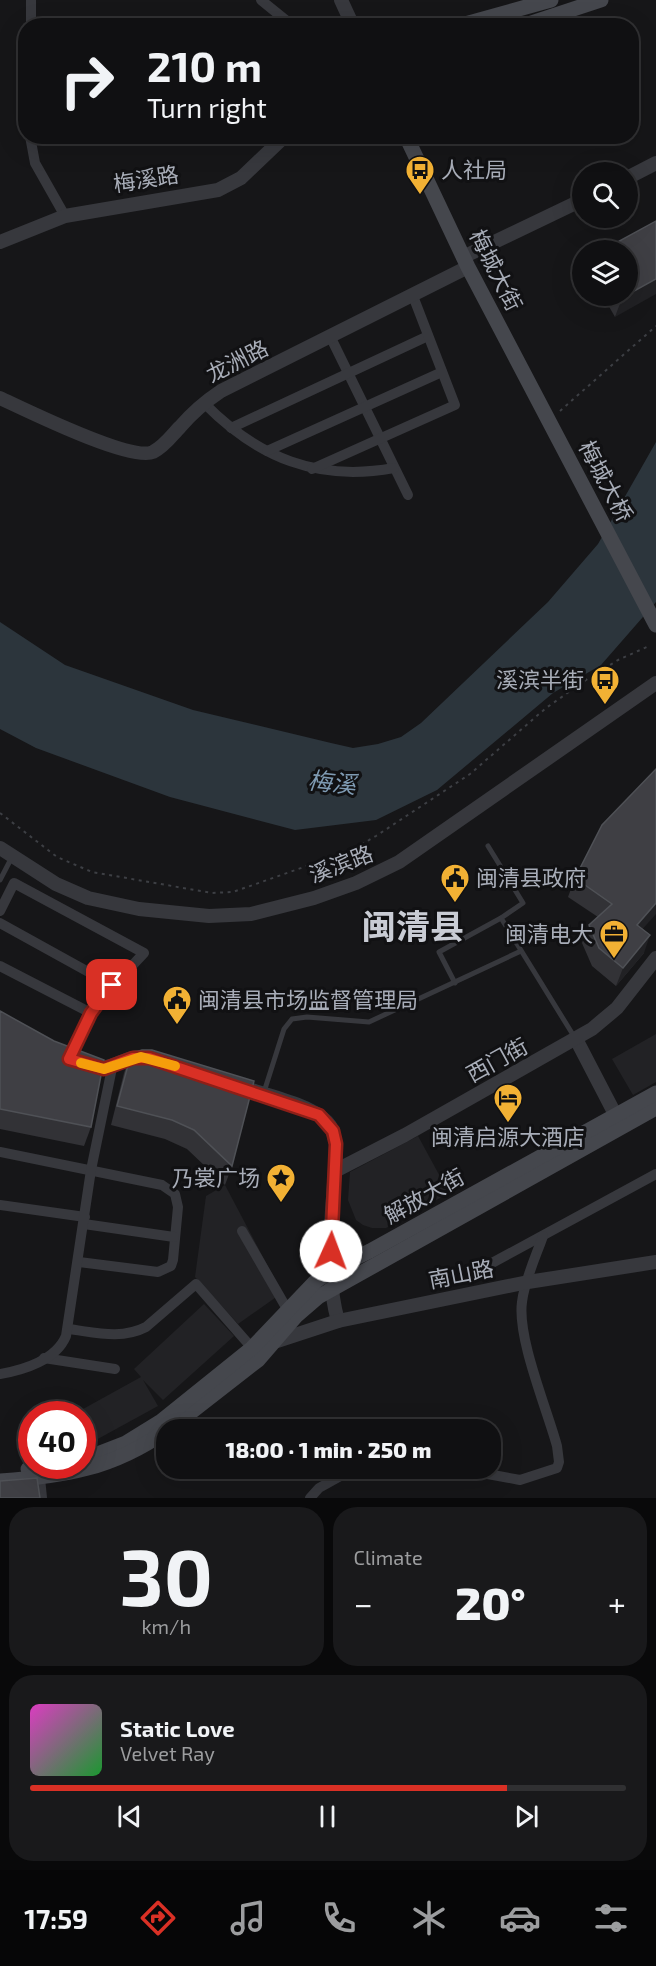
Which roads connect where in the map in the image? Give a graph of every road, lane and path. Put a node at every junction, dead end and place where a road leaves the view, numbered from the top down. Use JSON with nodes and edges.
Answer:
{"nodes":[{"id":1,"x":31,"y":0,"type":"edge"},
{"id":2,"x":261,"y":0,"type":"edge"},
{"id":3,"x":341,"y":0,"type":"edge"},
{"id":4,"x":551,"y":0,"type":"edge"},
{"id":5,"x":601,"y":0,"type":"edge"},
{"id":6,"x":31,"y":18,"type":"edge"},
{"id":7,"x":283,"y":18,"type":"edge"},
{"id":8,"x":349,"y":18,"type":"edge"},
{"id":9,"x":487,"y":18,"type":"edge"},
{"id":10,"x":546,"y":18,"type":"edge"},
{"id":11,"x":31,"y":144,"type":"edge"},
{"id":12,"x":277,"y":144,"type":"edge"},
{"id":13,"x":410,"y":144,"type":"edge"},
{"id":14,"x":656,"y":164,"type":"edge"},
{"id":15,"x":638,"y":173,"type":"edge"},
{"id":16,"x":572,"y":205,"type":"edge"},
{"id":17,"x":65,"y":216,"type":"junction"},
{"id":18,"x":0,"y":242,"type":"edge"},
{"id":19,"x":466,"y":262,"type":"junction"},
{"id":20,"x":412,"y":296,"type":"junction"},
{"id":21,"x":656,"y":326,"type":"edge"},
{"id":22,"x":428,"y":336,"type":"junction"},
{"id":23,"x":331,"y":338,"type":"junction"},
{"id":24,"x":442,"y":372,"type":"junction"},
{"id":25,"x":348,"y":373,"type":"junction"},
{"id":26,"x":0,"y":398,"type":"edge"},
{"id":27,"x":204,"y":403,"type":"junction"},
{"id":28,"x":365,"y":407,"type":"junction"},
{"id":29,"x":549,"y":421,"type":"junction"},
{"id":30,"x":231,"y":428,"type":"junction"},
{"id":31,"x":381,"y":439,"type":"junction"},
{"id":32,"x":267,"y":451,"type":"junction"},
{"id":33,"x":394,"y":468,"type":"junction"},
{"id":34,"x":312,"y":469,"type":"junction"},
{"id":35,"x":408,"y":495,"type":"dead end"},
{"id":36,"x":656,"y":625,"type":"edge"},
{"id":37,"x":649,"y":646,"type":"dead end"},
{"id":38,"x":656,"y":683,"type":"edge"},
{"id":39,"x":0,"y":813,"type":"edge"},
{"id":40,"x":488,"y":846,"type":"dead end"},
{"id":41,"x":0,"y":848,"type":"edge"},
{"id":42,"x":12,"y":857,"type":"junction"},
{"id":43,"x":0,"y":879,"type":"edge"},
{"id":44,"x":0,"y":910,"type":"edge"},
{"id":45,"x":501,"y":918,"type":"junction"},
{"id":46,"x":0,"y":923,"type":"edge"},
{"id":47,"x":521,"y":951,"type":"junction"},
{"id":48,"x":656,"y":958,"type":"edge"},
{"id":49,"x":0,"y":966,"type":"edge"},
{"id":50,"x":455,"y":982,"type":"junction"},
{"id":51,"x":112,"y":985,"type":"junction"},
{"id":52,"x":91,"y":1013,"type":"junction"},
{"id":53,"x":576,"y":1039,"type":"junction"},
{"id":54,"x":64,"y":1056,"type":"joint"},
{"id":55,"x":160,"y":1062,"type":"edge"},
{"id":56,"x":112,"y":1068,"type":"junction"},
{"id":57,"x":218,"y":1080,"type":"edge"},
{"id":58,"x":656,"y":1092,"type":"edge"},
{"id":59,"x":263,"y":1094,"type":"junction"},
{"id":60,"x":656,"y":1108,"type":"edge"},
{"id":61,"x":616,"y":1116,"type":"junction"},
{"id":62,"x":0,"y":1152,"type":"edge"},
{"id":63,"x":91,"y":1170,"type":"junction"},
{"id":64,"x":335,"y":1171,"type":"junction"},
{"id":65,"x":656,"y":1174,"type":"edge"},
{"id":66,"x":0,"y":1205,"type":"edge"},
{"id":67,"x":84,"y":1220,"type":"junction"},
{"id":68,"x":242,"y":1231,"type":"dead end"},
{"id":69,"x":543,"y":1236,"type":"junction"},
{"id":70,"x":174,"y":1237,"type":"junction"},
{"id":71,"x":79,"y":1262,"type":"junction"},
{"id":72,"x":656,"y":1262,"type":"edge"},
{"id":73,"x":481,"y":1269,"type":"dead end"},
{"id":74,"x":331,"y":1270,"type":"junction"},
{"id":75,"x":528,"y":1282,"type":"junction"},
{"id":76,"x":332,"y":1289,"type":"junction"},
{"id":77,"x":287,"y":1309,"type":"junction"},
{"id":78,"x":338,"y":1321,"type":"junction"},
{"id":79,"x":68,"y":1329,"type":"junction"},
{"id":80,"x":277,"y":1341,"type":"junction"},
{"id":81,"x":252,"y":1348,"type":"junction"},
{"id":82,"x":44,"y":1358,"type":"junction"},
{"id":83,"x":115,"y":1369,"type":"dead end"},
{"id":84,"x":0,"y":1374,"type":"edge"},
{"id":85,"x":181,"y":1419,"type":"edge"},
{"id":86,"x":156,"y":1437,"type":"edge"},
{"id":87,"x":96,"y":1455,"type":"edge"},
{"id":88,"x":96,"y":1466,"type":"edge"},
{"id":89,"x":0,"y":1472,"type":"edge"},
{"id":90,"x":18,"y":1472,"type":"edge"},
{"id":91,"x":501,"y":1476,"type":"edge"},
{"id":92,"x":18,"y":1477,"type":"edge"},
{"id":93,"x":38,"y":1479,"type":"edge"},
{"id":94,"x":335,"y":1479,"type":"edge"},
{"id":95,"x":0,"y":1481,"type":"edge"},
{"id":96,"x":40,"y":1498,"type":"edge"},
{"id":97,"x":310,"y":1498,"type":"edge"}],
"edges":[{"from":1,"to":6,"type":"street"},
{"from":2,"to":7,"type":"street"},
{"from":3,"to":8,"type":"street"},
{"from":4,"to":9,"type":"main road"},
{"from":5,"to":10,"type":"main road"},
{"from":11,"to":17,"type":"street"},
{"from":12,"to":17,"type":"street","name":"梅溪路"},
{"from":13,"to":19,"type":"main road","name":"梅城大街"},
{"from":14,"to":15,"type":"street"},
{"from":16,"to":19,"type":"street","name":"龙洲路"},
{"from":17,"to":18,"type":"street","name":"梅溪路"},
{"from":19,"to":20,"type":"street","name":"龙洲路"},
{"from":19,"to":29,"type":"main road","name":"梅城大街"},
{"from":20,"to":22,"type":"street"},
{"from":20,"to":23,"type":"street","name":"龙洲路"},
{"from":21,"to":29,"type":"path"},
{"from":22,"to":24,"type":"street"},
{"from":22,"to":25,"type":"street"},
{"from":23,"to":25,"type":"street"},
{"from":23,"to":27,"type":"street","name":"龙洲路"},
{"from":24,"to":28,"type":"street"},
{"from":24,"to":31,"type":"street"},
{"from":25,"to":28,"type":"street"},
{"from":25,"to":30,"type":"street"},
{"from":26,"to":27,"type":"street","name":"龙洲路"},
{"from":27,"to":30,"type":"street"},
{"from":28,"to":31,"type":"street"},
{"from":28,"to":32,"type":"street"},
{"from":29,"to":36,"type":"main road","name":"梅城大桥"},
{"from":30,"to":32,"type":"street"},
{"from":31,"to":33,"type":"street"},
{"from":31,"to":34,"type":"street"},
{"from":32,"to":34,"type":"street"},
{"from":33,"to":34,"type":"street"},
{"from":33,"to":35,"type":"street"},
{"from":37,"to":39,"type":"path"},
{"from":38,"to":42,"type":"street","name":"溪滨路"},
{"from":40,"to":45,"type":"lane"},
{"from":41,"to":42,"type":"street","name":"溪滨路"},
{"from":42,"to":43,"type":"lane"},
{"from":44,"to":51,"type":"street"},
{"from":45,"to":47,"type":"lane"},
{"from":45,"to":50,"type":"lane"},
{"from":46,"to":51,"type":"street"},
{"from":47,"to":50,"type":"lane"},
{"from":47,"to":53,"type":"lane"},
{"from":48,"to":53,"type":"street","name":"西门街"},
{"from":49,"to":52,"type":"street"},
{"from":50,"to":59,"type":"lane"},
{"from":51,"to":52,"type":"street"},
{"from":52,"to":54,"type":"street"},
{"from":53,"to":61,"type":"street"},
{"from":53,"to":64,"type":"street","name":"西门街"},
{"from":54,"to":56,"type":"street"},
{"from":55,"to":56,"type":"street"},
{"from":56,"to":63,"type":"street"},
{"from":57,"to":59,"type":"street"},
{"from":58,"to":61,"type":"main road","name":"解放大街"},
{"from":59,"to":64,"type":"street"},
{"from":60,"to":76,"type":"main road","name":"解放大街"},
{"from":61,"to":74,"type":"main road","name":"解放大街"},
{"from":62,"to":63,"type":"street"},
{"from":63,"to":67,"type":"street"},
{"from":63,"to":70,"type":"street"},
{"from":64,"to":74,"type":"street"},
{"from":65,"to":69,"type":"street"},
{"from":66,"to":67,"type":"street"},
{"from":67,"to":70,"type":"street"},
{"from":67,"to":71,"type":"street"},
{"from":68,"to":77,"type":"street"},
{"from":69,"to":73,"type":"street"},
{"from":69,"to":75,"type":"street"},
{"from":70,"to":71,"type":"street"},
{"from":71,"to":79,"type":"street"},
{"from":72,"to":75,"type":"street","name":"南山路"},
{"from":74,"to":76,"type":"street"},
{"from":74,"to":77,"type":"main road","name":"解放大街"},
{"from":75,"to":78,"type":"street","name":"南山路"},
{"from":75,"to":91,"type":"street"},
{"from":76,"to":78,"type":"street"},
{"from":76,"to":80,"type":"main road","name":"解放大街"},
{"from":77,"to":81,"type":"main road","name":"解放大街"},
{"from":78,"to":80,"type":"street","name":"南山路"},
{"from":79,"to":81,"type":"street"},
{"from":79,"to":82,"type":"street"},
{"from":80,"to":85,"type":"main road","name":"解放大街"},
{"from":81,"to":87,"type":"main road","name":"解放大街"},
{"from":82,"to":83,"type":"street"},
{"from":82,"to":84,"type":"street"},
{"from":86,"to":88,"type":"main road","name":"解放大街"},
{"from":89,"to":90,"type":"main road","name":"解放大街"},
{"from":92,"to":95,"type":"main road","name":"解放大街"},
{"from":93,"to":96,"type":"street"},
{"from":94,"to":97,"type":"street"}]}
